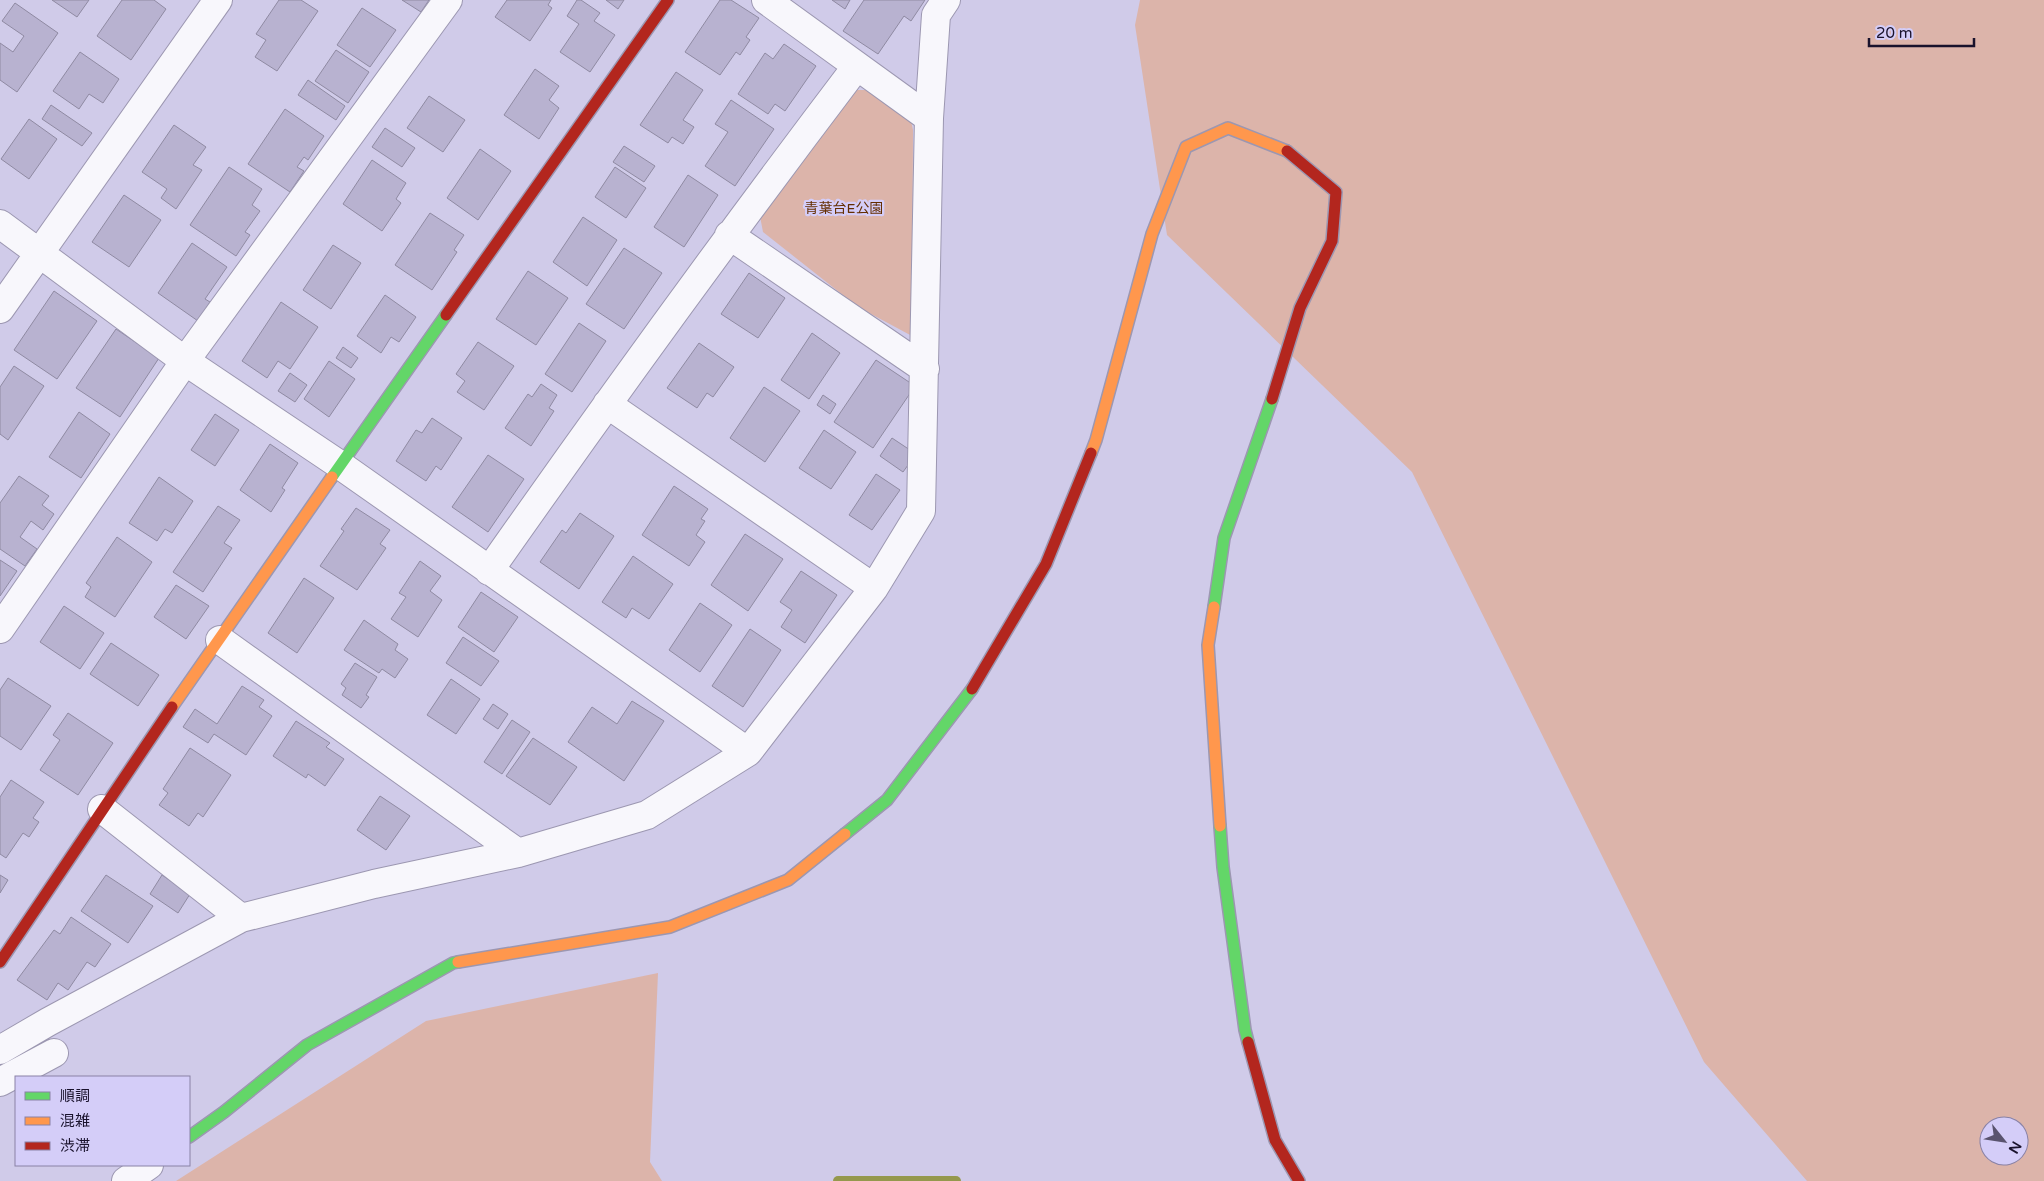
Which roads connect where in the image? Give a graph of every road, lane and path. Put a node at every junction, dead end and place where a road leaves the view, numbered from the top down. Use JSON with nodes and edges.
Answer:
{"nodes":[{"id":1,"x":218,"y":0,"type":"edge"},
{"id":2,"x":448,"y":0,"type":"edge"},
{"id":3,"x":668,"y":0,"type":"edge"},
{"id":4,"x":766,"y":0,"type":"edge"},
{"id":5,"x":946,"y":0,"type":"edge"},
{"id":6,"x":857,"y":66,"type":"junction"},
{"id":7,"x":930,"y":118,"type":"junction"},
{"id":8,"x":0,"y":224,"type":"edge"},
{"id":9,"x":729,"y":235,"type":"junction"},
{"id":10,"x":39,"y":252,"type":"junction"},
{"id":11,"x":0,"y":309,"type":"edge"},
{"id":12,"x":185,"y":361,"type":"junction"},
{"id":13,"x":925,"y":370,"type":"junction"},
{"id":14,"x":606,"y":404,"type":"junction"},
{"id":15,"x":340,"y":465,"type":"junction"},
{"id":16,"x":489,"y":571,"type":"junction"},
{"id":17,"x":874,"y":588,"type":"junction"},
{"id":18,"x":0,"y":629,"type":"edge"},
{"id":19,"x":220,"y":640,"type":"junction"},
{"id":20,"x":748,"y":752,"type":"junction"},
{"id":21,"x":102,"y":809,"type":"junction"},
{"id":22,"x":518,"y":853,"type":"junction"},
{"id":23,"x":241,"y":918,"type":"junction"},
{"id":24,"x":0,"y":962,"type":"edge"},
{"id":25,"x":0,"y":1050,"type":"edge"},
{"id":26,"x":54,"y":1053,"type":"dead end"},
{"id":27,"x":0,"y":1082,"type":"edge"},
{"id":28,"x":190,"y":1136,"type":"edge"},
{"id":29,"x":148,"y":1166,"type":"edge"},
{"id":30,"x":126,"y":1181,"type":"edge"},
{"id":31,"x":1299,"y":1181,"type":"edge"}],
"edges":[{"from":1,"to":10,"type":"street"},
{"from":2,"to":12,"type":"street"},
{"from":3,"to":15,"type":"street"},
{"from":4,"to":6,"type":"street"},
{"from":5,"to":7,"type":"street"},
{"from":6,"to":7,"type":"street"},
{"from":6,"to":9,"type":"street"},
{"from":7,"to":13,"type":"street"},
{"from":8,"to":10,"type":"street"},
{"from":9,"to":13,"type":"street"},
{"from":9,"to":14,"type":"street"},
{"from":10,"to":11,"type":"street"},
{"from":10,"to":12,"type":"street"},
{"from":12,"to":15,"type":"street"},
{"from":12,"to":18,"type":"street"},
{"from":13,"to":17,"type":"street"},
{"from":14,"to":16,"type":"street"},
{"from":14,"to":17,"type":"street"},
{"from":15,"to":16,"type":"street"},
{"from":15,"to":19,"type":"street"},
{"from":16,"to":20,"type":"street"},
{"from":17,"to":20,"type":"street"},
{"from":19,"to":21,"type":"street"},
{"from":19,"to":22,"type":"street"},
{"from":20,"to":22,"type":"street"},
{"from":21,"to":23,"type":"street"},
{"from":21,"to":24,"type":"street"},
{"from":22,"to":23,"type":"street"},
{"from":23,"to":25,"type":"street"},
{"from":26,"to":27,"type":"street"},
{"from":28,"to":31,"type":"street"},
{"from":29,"to":30,"type":"street"}]}
